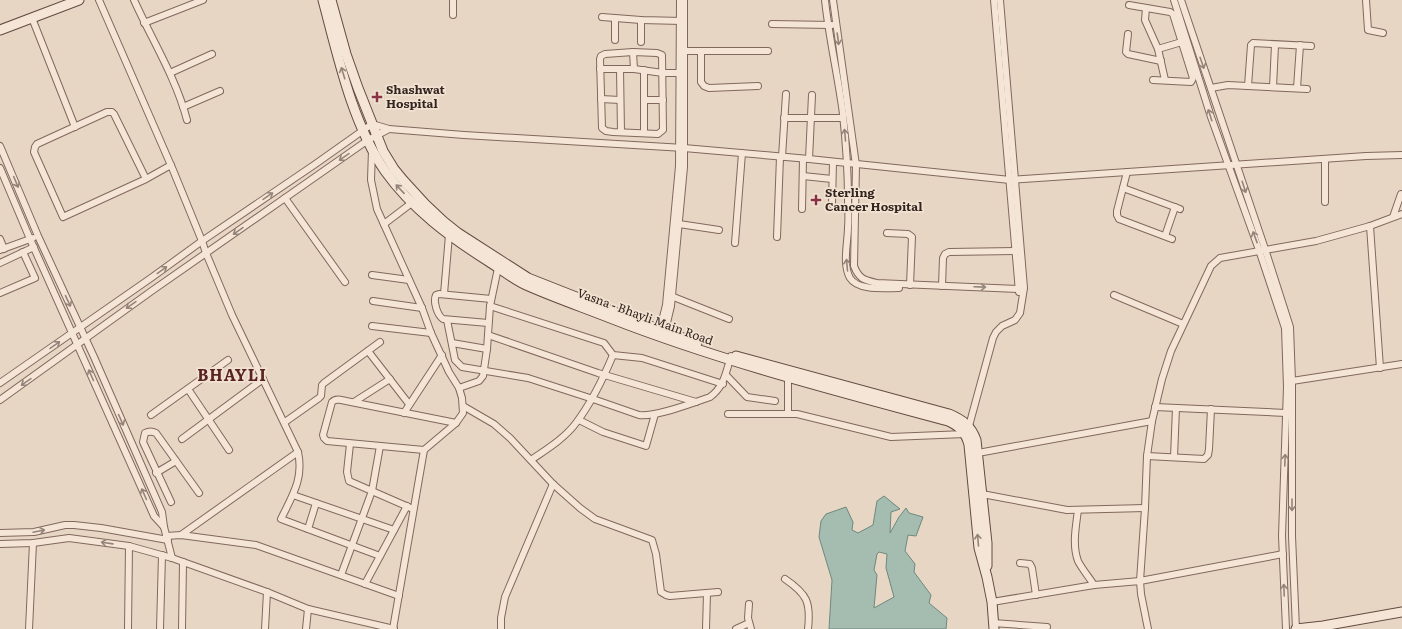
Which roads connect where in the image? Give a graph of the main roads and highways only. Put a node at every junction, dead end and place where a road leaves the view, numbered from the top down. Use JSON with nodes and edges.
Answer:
{"nodes":[{"id":1,"x":62,"y":0,"type":"edge"},
{"id":2,"x":79,"y":0,"type":"edge"},
{"id":3,"x":323,"y":0,"type":"edge"},
{"id":4,"x":331,"y":0,"type":"edge"},
{"id":5,"x":0,"y":24,"type":"edge"},
{"id":6,"x":0,"y":30,"type":"edge"},
{"id":7,"x":661,"y":334,"type":"junction"},
{"id":8,"x":731,"y":358,"type":"junction"},
{"id":9,"x":967,"y":430,"type":"junction"},
{"id":10,"x":987,"y":577,"type":"junction"},
{"id":11,"x":1402,"y":612,"type":"edge"},
{"id":12,"x":1402,"y":617,"type":"edge"},
{"id":13,"x":993,"y":626,"type":"edge"},
{"id":14,"x":1296,"y":629,"type":"edge"},
{"id":15,"x":1335,"y":629,"type":"edge"}],
"edges":[{"from":1,"to":5,"type":"main road"},
{"from":2,"to":6,"type":"main road"},
{"from":7,"to":3,"type":"main road","name":"Vasna - Bhayli Main Road","one_way":true},
{"from":4,"to":7,"type":"main road","name":"Vasna - Bhayli Main Road"},
{"from":7,"to":8,"type":"main road","name":"Vasna - Bhayli Main Road"},
{"from":8,"to":9,"type":"main road","name":"Vasna - Bhayli Main Road"},
{"from":8,"to":9,"type":"main road","name":"Vasna - Bhayli Main Road"},
{"from":10,"to":9,"type":"main road","name":"Vasna - Bhayli Main Road","one_way":true},
{"from":9,"to":10,"type":"main road","name":"Vasna - Bhayli Main Road"},
{"from":10,"to":13,"type":"main road","name":"Vasna - Bhayli Main Road"},
{"from":11,"to":14,"type":"main road"},
{"from":12,"to":15,"type":"main road"}]}
